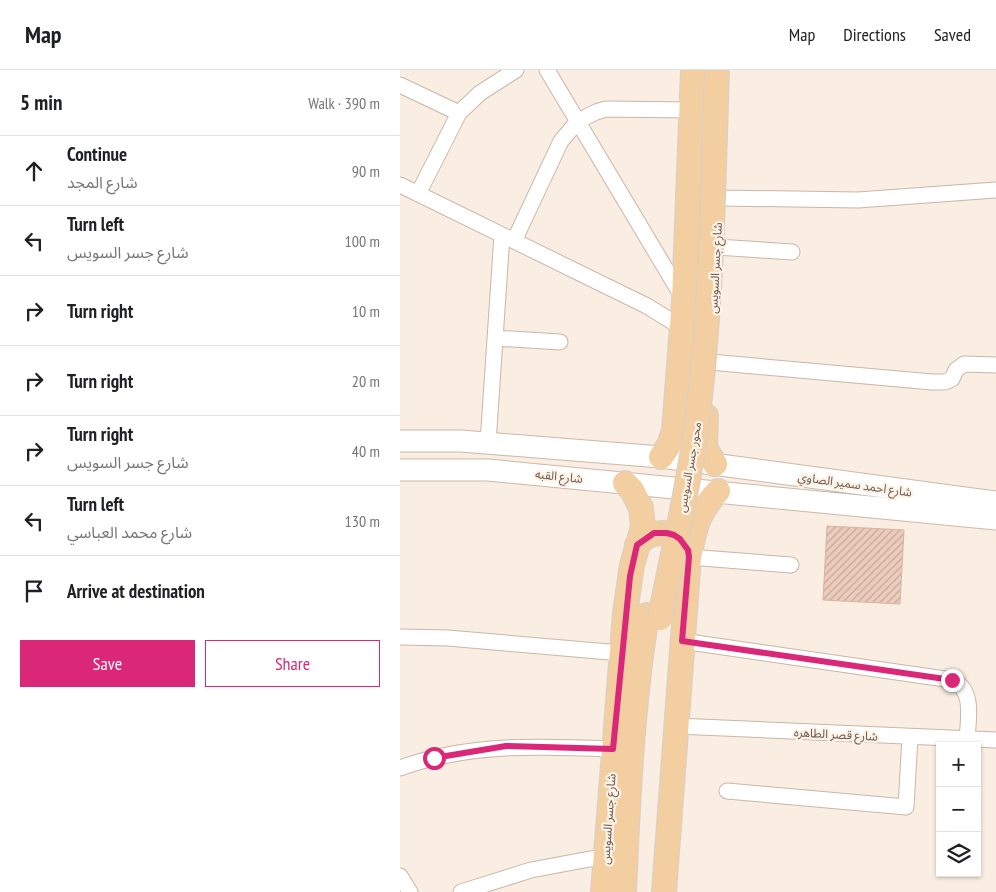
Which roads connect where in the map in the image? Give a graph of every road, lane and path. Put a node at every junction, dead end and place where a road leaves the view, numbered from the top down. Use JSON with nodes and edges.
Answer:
{"nodes":[{"id":1,"x":516,"y":70,"type":"edge"},
{"id":2,"x":546,"y":70,"type":"edge"},
{"id":3,"x":693,"y":70,"type":"edge"},
{"id":4,"x":701,"y":70,"type":"edge"},
{"id":5,"x":717,"y":70,"type":"edge"},
{"id":6,"x":726,"y":70,"type":"edge"},
{"id":7,"x":400,"y":85,"type":"edge"},
{"id":8,"x":691,"y":110,"type":"junction"},
{"id":9,"x":459,"y":113,"type":"junction"},
{"id":10,"x":578,"y":121,"type":"junction"},
{"id":11,"x":400,"y":185,"type":"edge"},
{"id":12,"x":996,"y":190,"type":"edge"},
{"id":13,"x":418,"y":194,"type":"junction"},
{"id":14,"x":719,"y":198,"type":"junction"},
{"id":15,"x":508,"y":238,"type":"junction"},
{"id":16,"x":717,"y":247,"type":"junction"},
{"id":17,"x":792,"y":252,"type":"dead end"},
{"id":18,"x":684,"y":300,"type":"junction"},
{"id":19,"x":682,"y":327,"type":"junction"},
{"id":20,"x":495,"y":338,"type":"junction"},
{"id":21,"x":560,"y":342,"type":"dead end"},
{"id":22,"x":710,"y":362,"type":"junction"},
{"id":23,"x":996,"y":365,"type":"edge"},
{"id":24,"x":674,"y":431,"type":"junction"},
{"id":25,"x":705,"y":435,"type":"junction"},
{"id":26,"x":400,"y":441,"type":"edge"},
{"id":27,"x":488,"y":443,"type":"junction"},
{"id":28,"x":661,"y":456,"type":"junction"},
{"id":29,"x":714,"y":464,"type":"junction"},
{"id":30,"x":400,"y":470,"type":"edge"},
{"id":31,"x":625,"y":483,"type":"junction"},
{"id":32,"x":718,"y":491,"type":"junction"},
{"id":33,"x":996,"y":502,"type":"edge"},
{"id":34,"x":996,"y":518,"type":"edge"},
{"id":35,"x":637,"y":545,"type":"junction"},
{"id":36,"x":689,"y":557,"type":"junction"},
{"id":37,"x":791,"y":565,"type":"dead end"},
{"id":38,"x":653,"y":616,"type":"junction"},
{"id":39,"x":400,"y":637,"type":"edge"},
{"id":40,"x":682,"y":641,"type":"junction"},
{"id":41,"x":621,"y":653,"type":"junction"},
{"id":42,"x":676,"y":726,"type":"junction"},
{"id":43,"x":910,"y":737,"type":"junction"},
{"id":44,"x":967,"y":740,"type":"junction"},
{"id":45,"x":996,"y":740,"type":"edge"},
{"id":46,"x":613,"y":749,"type":"junction"},
{"id":47,"x":400,"y":768,"type":"edge"},
{"id":48,"x":727,"y":791,"type":"dead end"},
{"id":49,"x":606,"y":856,"type":"junction"},
{"id":50,"x":400,"y":876,"type":"edge"},
{"id":51,"x":410,"y":892,"type":"edge"},
{"id":52,"x":461,"y":892,"type":"edge"},
{"id":53,"x":603,"y":892,"type":"edge"},
{"id":54,"x":624,"y":892,"type":"edge"},
{"id":55,"x":637,"y":892,"type":"edge"},
{"id":56,"x":664,"y":892,"type":"edge"}],
"edges":[{"from":1,"to":9,"type":"street"},
{"from":2,"to":10,"type":"street"},
{"from":3,"to":8,"type":"main road"},
{"from":4,"to":38,"type":"main road","name":"محور جسر السويس"},
{"from":5,"to":38,"type":"main road","name":"محور جسر السويس","bridge":true},
{"from":6,"to":14,"type":"main road","name":"شارع جسر السويس"},
{"from":7,"to":9,"type":"street"},
{"from":8,"to":10,"type":"street"},
{"from":8,"to":18,"type":"main road"},
{"from":9,"to":13,"type":"street"},
{"from":10,"to":15,"type":"street"},
{"from":10,"to":18,"type":"street"},
{"from":11,"to":13,"type":"street"},
{"from":12,"to":14,"type":"street"},
{"from":13,"to":15,"type":"street"},
{"from":14,"to":16,"type":"main road","name":"شارع جسر السويس"},
{"from":15,"to":19,"type":"street"},
{"from":15,"to":20,"type":"street"},
{"from":16,"to":17,"type":"street"},
{"from":16,"to":22,"type":"main road","name":"شارع جسر السويس"},
{"from":18,"to":19,"type":"main road"},
{"from":19,"to":24,"type":"main road"},
{"from":20,"to":21,"type":"street"},
{"from":20,"to":27,"type":"street"},
{"from":22,"to":23,"type":"street"},
{"from":22,"to":25,"type":"main road","name":"شارع جسر السويس"},
{"from":24,"to":25,"type":"main road"},
{"from":24,"to":28,"type":"main road"},
{"from":25,"to":29,"type":"main road","name":"شارع جسر السويس"},
{"from":26,"to":27,"type":"main road"},
{"from":27,"to":28,"type":"main road"},
{"from":28,"to":29,"type":"main road"},
{"from":29,"to":33,"type":"main road","name":"شارع احمد سمير الصاوي"},
{"from":30,"to":31,"type":"main road","name":"شارع القبه"},
{"from":31,"to":32,"type":"main road","name":"شارع القبه"},
{"from":31,"to":35,"type":"main road","name":"شارع جسر السويس"},
{"from":32,"to":34,"type":"main road","name":"شارع احمد سمير الصاوي"},
{"from":32,"to":36,"type":"main road"},
{"from":35,"to":36,"type":"main road"},
{"from":35,"to":41,"type":"main road","name":"شارع جسر السويس"},
{"from":36,"to":37,"type":"street"},
{"from":36,"to":40,"type":"main road"},
{"from":38,"to":54,"type":"main road","name":"محور جسر السويس"},
{"from":38,"to":55,"type":"main road","name":"محور جسر السويس"},
{"from":39,"to":41,"type":"street"},
{"from":40,"to":42,"type":"main road"},
{"from":40,"to":44,"type":"street"},
{"from":41,"to":46,"type":"main road","name":"شارع جسر السويس"},
{"from":42,"to":43,"type":"street","name":"شارع قصر الطاهره"},
{"from":42,"to":56,"type":"main road"},
{"from":43,"to":44,"type":"street","name":"شارع قصر الطاهره"},
{"from":43,"to":48,"type":"street"},
{"from":44,"to":45,"type":"street","name":"شارع قصر الطاهره"},
{"from":46,"to":47,"type":"street"},
{"from":46,"to":49,"type":"main road","name":"شارع جسر السويس"},
{"from":49,"to":52,"type":"street"},
{"from":49,"to":53,"type":"main road","name":"شارع جسر السويس"},
{"from":50,"to":51,"type":"street"}]}
